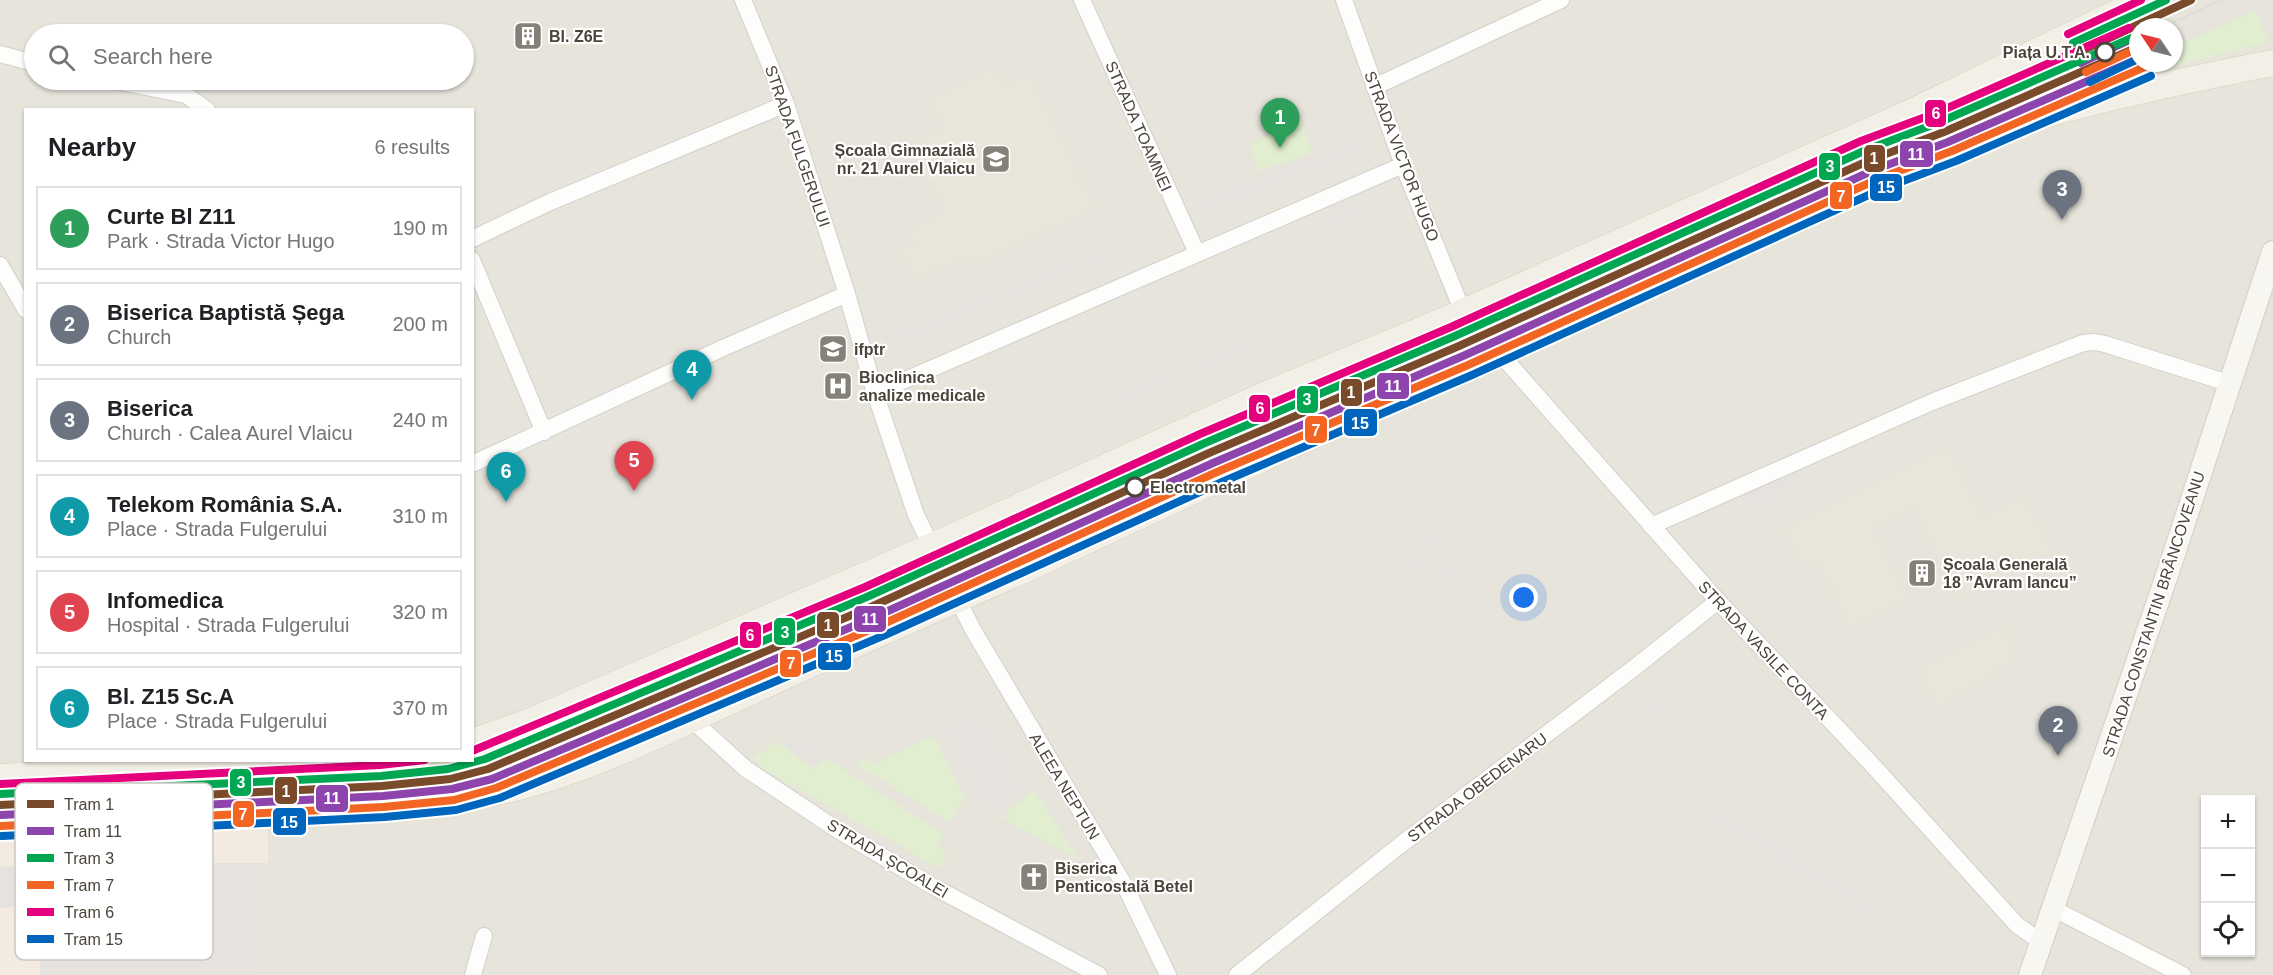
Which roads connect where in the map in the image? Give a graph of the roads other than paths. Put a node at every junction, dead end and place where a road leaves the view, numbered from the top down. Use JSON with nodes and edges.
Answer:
{"nodes":[{"id":1,"x":743,"y":0,"type":"edge"},
{"id":2,"x":1082,"y":0,"type":"edge"},
{"id":3,"x":1344,"y":0,"type":"edge"},
{"id":4,"x":2143,"y":0,"type":"edge"},
{"id":5,"x":1554,"y":2,"type":"edge"},
{"id":6,"x":0,"y":54,"type":"edge"},
{"id":7,"x":24,"y":60,"type":"edge"},
{"id":8,"x":2273,"y":63,"type":"edge"},
{"id":9,"x":1374,"y":87,"type":"junction"},
{"id":10,"x":161,"y":90,"type":"edge"},
{"id":11,"x":786,"y":104,"type":"junction"},
{"id":12,"x":204,"y":108,"type":"edge"},
{"id":13,"x":1403,"y":165,"type":"junction"},
{"id":14,"x":474,"y":238,"type":"edge"},
{"id":15,"x":2273,"y":252,"type":"edge"},
{"id":16,"x":1197,"y":253,"type":"junction"},
{"id":17,"x":0,"y":265,"type":"edge"},
{"id":18,"x":474,"y":265,"type":"edge"},
{"id":19,"x":847,"y":294,"type":"junction"},
{"id":20,"x":24,"y":307,"type":"edge"},
{"id":21,"x":1463,"y":312,"type":"junction"},
{"id":22,"x":1496,"y":349,"type":"junction"},
{"id":23,"x":2228,"y":383,"type":"junction"},
{"id":24,"x":875,"y":393,"type":"junction"},
{"id":25,"x":544,"y":432,"type":"junction"},
{"id":26,"x":474,"y":463,"type":"edge"},
{"id":27,"x":1652,"y":526,"type":"junction"},
{"id":28,"x":930,"y":547,"type":"junction"},
{"id":29,"x":956,"y":600,"type":"junction"},
{"id":30,"x":1718,"y":601,"type":"junction"},
{"id":31,"x":691,"y":719,"type":"junction"},
{"id":32,"x":474,"y":741,"type":"edge"},
{"id":33,"x":242,"y":762,"type":"edge"},
{"id":34,"x":77,"y":766,"type":"edge"},
{"id":35,"x":0,"y":777,"type":"edge"},
{"id":36,"x":77,"y":783,"type":"edge"},
{"id":37,"x":213,"y":810,"type":"edge"},
{"id":38,"x":15,"y":820,"type":"edge"},
{"id":39,"x":0,"y":821,"type":"edge"},
{"id":40,"x":2054,"y":909,"type":"junction"},
{"id":41,"x":484,"y":936,"type":"dead end"},
{"id":42,"x":2041,"y":942,"type":"junction"},
{"id":43,"x":473,"y":975,"type":"edge"},
{"id":44,"x":1099,"y":975,"type":"edge"},
{"id":45,"x":1168,"y":975,"type":"edge"},
{"id":46,"x":1238,"y":975,"type":"edge"},
{"id":47,"x":2030,"y":975,"type":"edge"},
{"id":48,"x":2183,"y":975,"type":"edge"}],
"edges":[{"from":1,"to":11,"type":"street","name":"STRADA FULGERULUI"},
{"from":2,"to":16,"type":"street","name":"STRADA TOAMNEI"},
{"from":3,"to":9,"type":"street","name":"STRADA VICTOR HUGO"},
{"from":4,"to":21,"type":"main road"},
{"from":5,"to":9,"type":"street"},
{"from":6,"to":7,"type":"street"},
{"from":8,"to":22,"type":"main road"},
{"from":9,"to":13,"type":"street","name":"STRADA VICTOR HUGO"},
{"from":10,"to":12,"type":"street"},
{"from":11,"to":14,"type":"street"},
{"from":11,"to":19,"type":"street","name":"STRADA FULGERULUI"},
{"from":13,"to":16,"type":"street"},
{"from":13,"to":21,"type":"street","name":"STRADA VICTOR HUGO"},
{"from":15,"to":23,"type":"street","name":"STRADA CONSTANTIN BRÂNCOVEANU"},
{"from":16,"to":24,"type":"street"},
{"from":17,"to":20,"type":"street"},
{"from":18,"to":25,"type":"street"},
{"from":19,"to":24,"type":"street","name":"STRADA FULGERULUI"},
{"from":19,"to":25,"type":"street"},
{"from":21,"to":28,"type":"main road"},
{"from":22,"to":27,"type":"street","name":"STRADA VASILE CONTA"},
{"from":22,"to":29,"type":"main road"},
{"from":23,"to":27,"type":"street"},
{"from":23,"to":40,"type":"street","name":"STRADA CONSTANTIN BRÂNCOVEANU"},
{"from":24,"to":28,"type":"street","name":"STRADA FULGERULUI"},
{"from":25,"to":26,"type":"street"},
{"from":27,"to":30,"type":"street","name":"STRADA VASILE CONTA"},
{"from":28,"to":29,"type":"street","name":"ALEEA NEPTUN"},
{"from":28,"to":32,"type":"main road"},
{"from":29,"to":31,"type":"main road"},
{"from":29,"to":45,"type":"street","name":"ALEEA NEPTUN"},
{"from":30,"to":42,"type":"street","name":"STRADA VASILE CONTA"},
{"from":30,"to":46,"type":"street","name":"STRADA OBEDENARU"},
{"from":31,"to":37,"type":"main road"},
{"from":31,"to":44,"type":"street","name":"STRADA ȘCOALEI"},
{"from":33,"to":34,"type":"main road"},
{"from":34,"to":35,"type":"main road"},
{"from":34,"to":36,"type":"street"},
{"from":38,"to":39,"type":"main road"},
{"from":40,"to":42,"type":"street","name":"STRADA CONSTANTIN BRÂNCOVEANU"},
{"from":40,"to":48,"type":"street"},
{"from":41,"to":43,"type":"street"},
{"from":42,"to":47,"type":"street","name":"STRADA CONSTANTIN BRÂNCOVEANU"}]}
